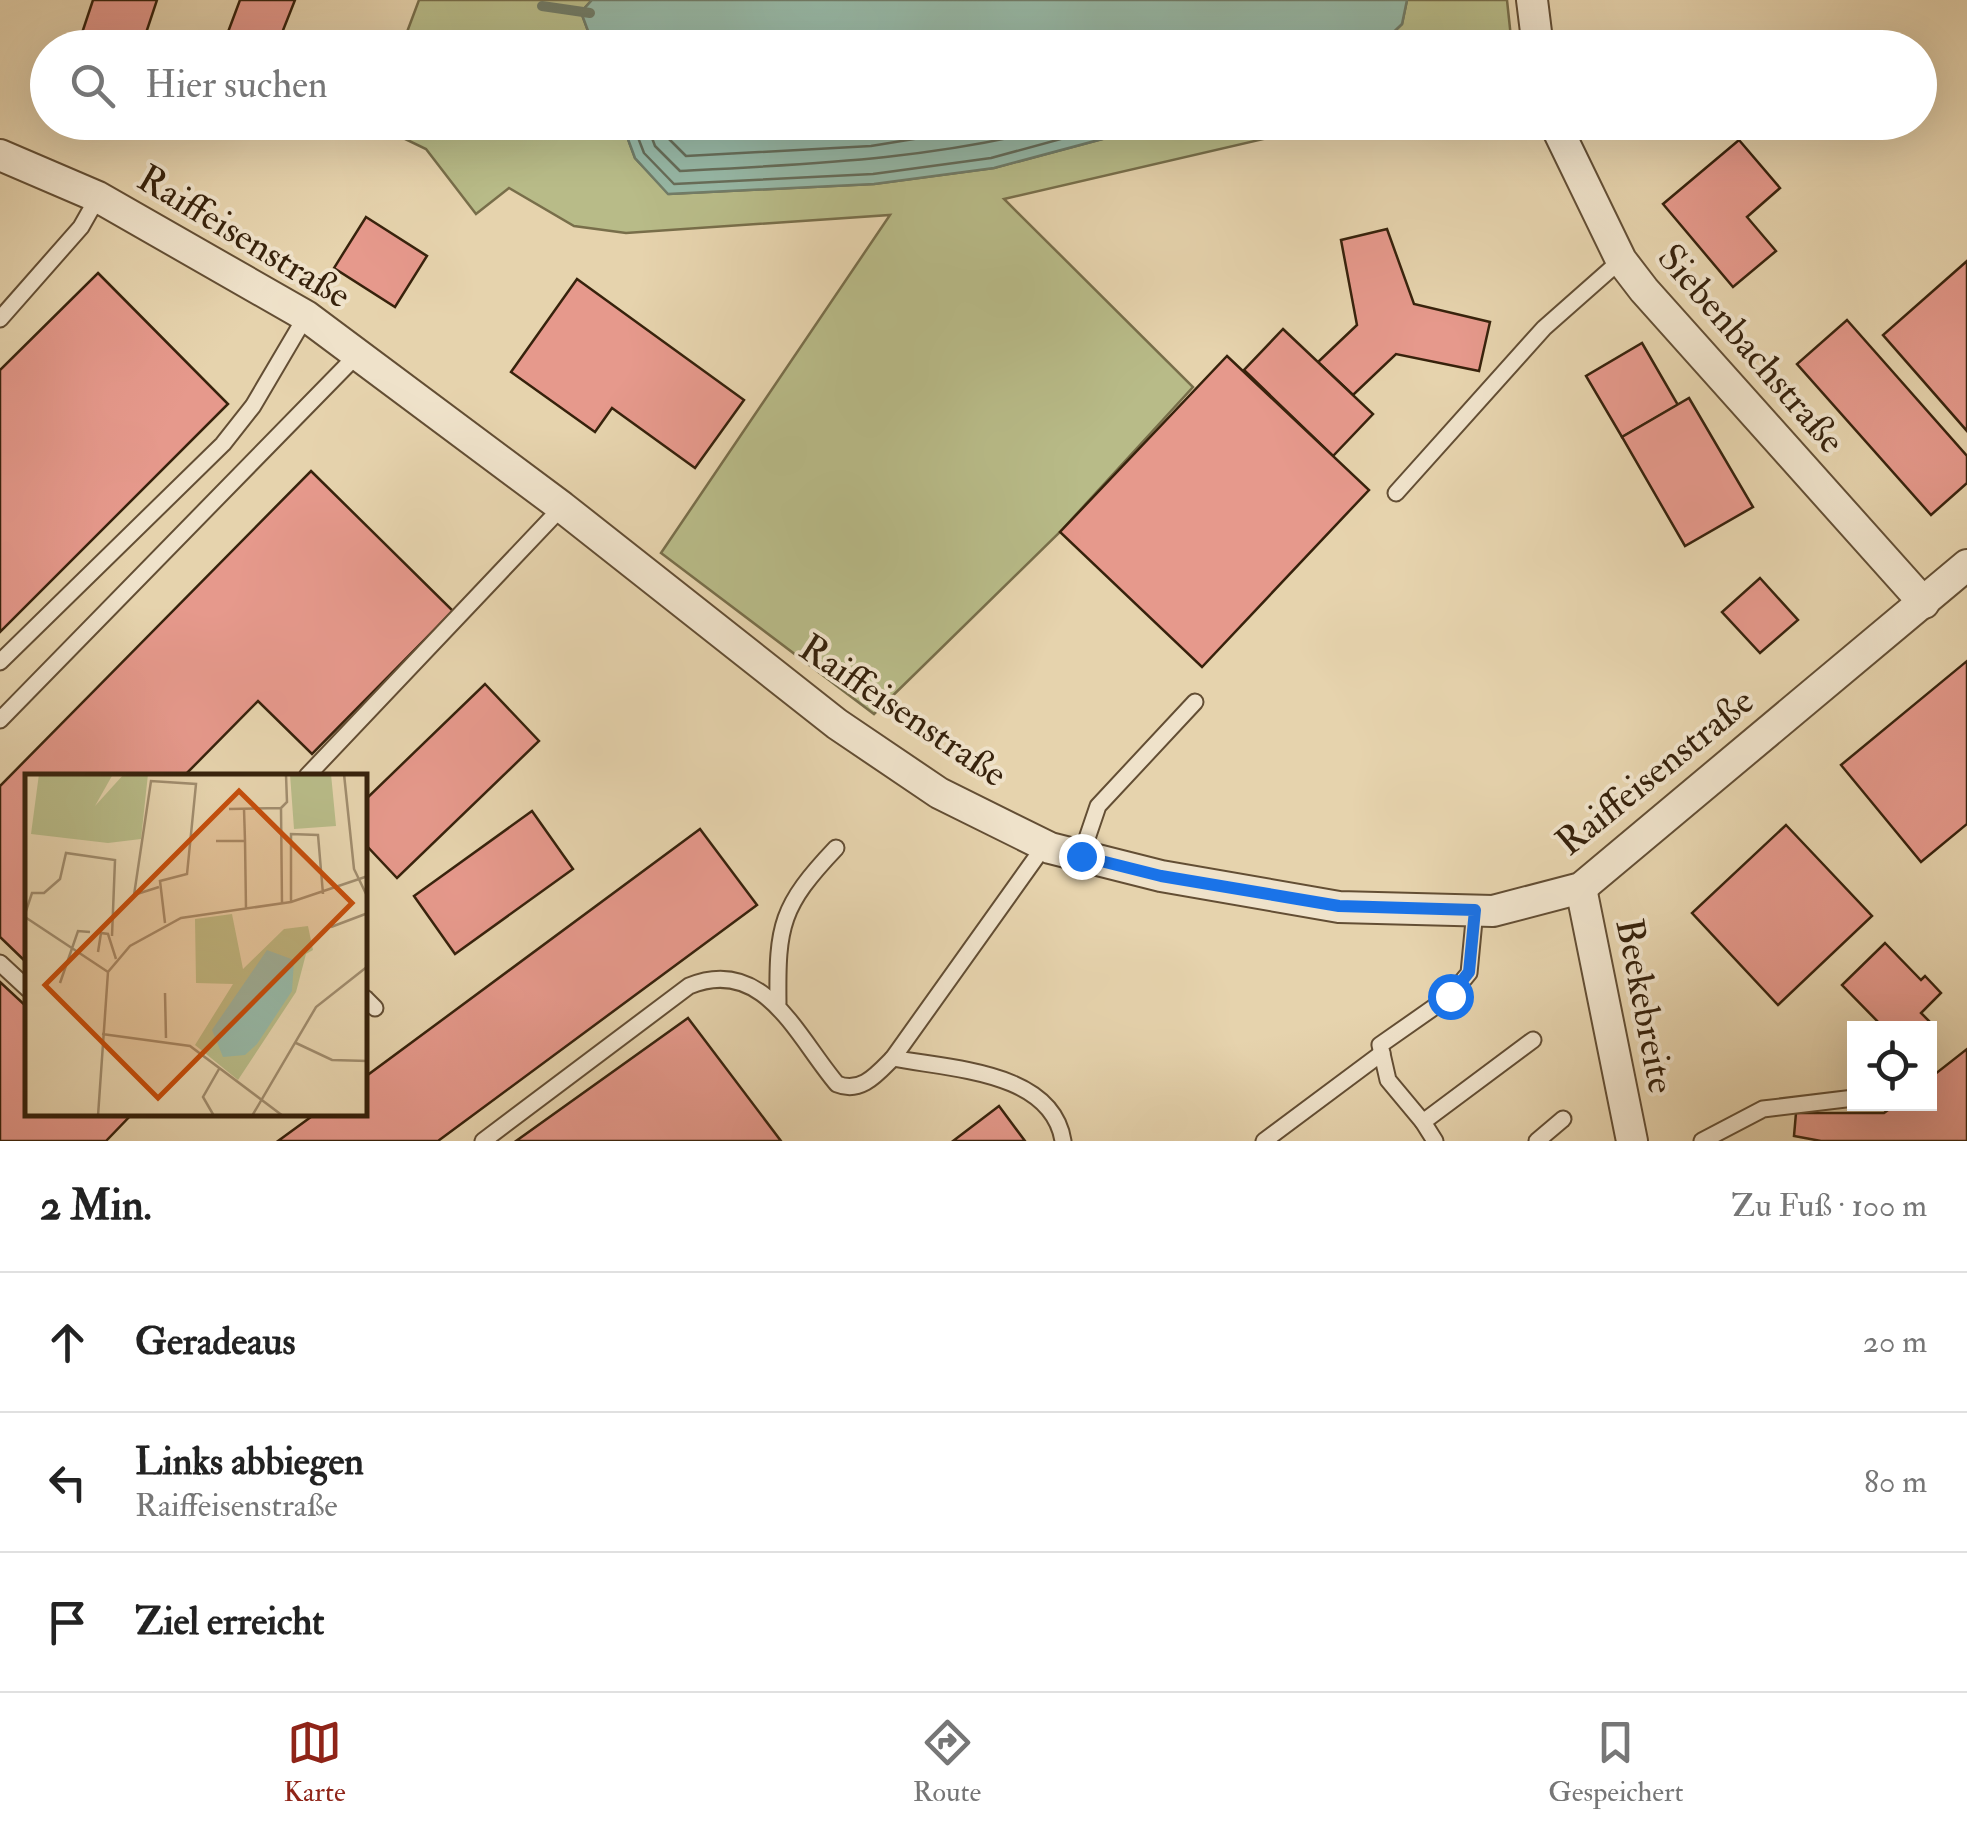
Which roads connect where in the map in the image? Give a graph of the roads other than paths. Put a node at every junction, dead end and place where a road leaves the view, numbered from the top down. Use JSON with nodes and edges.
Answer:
{"nodes":[{"id":1,"x":1532,"y":0,"type":"edge"},
{"id":2,"x":1536,"y":30,"type":"edge"},
{"id":3,"x":1563,"y":140,"type":"edge"},
{"id":4,"x":0,"y":155,"type":"edge"},
{"id":5,"x":98,"y":197,"type":"junction"},
{"id":6,"x":1621,"y":260,"type":"junction"},
{"id":7,"x":306,"y":316,"type":"junction"},
{"id":8,"x":0,"y":319,"type":"edge"},
{"id":9,"x":359,"y":354,"type":"junction"},
{"id":10,"x":1396,"y":494,"type":"dead end"},
{"id":11,"x":562,"y":507,"type":"junction"},
{"id":12,"x":1967,"y":564,"type":"edge"},
{"id":13,"x":1924,"y":603,"type":"junction"},
{"id":14,"x":0,"y":662,"type":"edge"},
{"id":15,"x":1195,"y":702,"type":"dead end"},
{"id":16,"x":0,"y":720,"type":"edge"},
{"id":17,"x":309,"y":774,"type":"edge"},
{"id":18,"x":1045,"y":845,"type":"junction"},
{"id":19,"x":836,"y":848,"type":"dead end"},
{"id":20,"x":1081,"y":856,"type":"junction"},
{"id":21,"x":1581,"y":888,"type":"junction"},
{"id":22,"x":1475,"y":910,"type":"junction"},
{"id":23,"x":0,"y":963,"type":"edge"},
{"id":24,"x":25,"y":986,"type":"edge"},
{"id":25,"x":778,"y":1004,"type":"junction"},
{"id":26,"x":1533,"y":1040,"type":"dead end"},
{"id":27,"x":1382,"y":1053,"type":"junction"},
{"id":28,"x":893,"y":1058,"type":"junction"},
{"id":29,"x":1847,"y":1099,"type":"edge"},
{"id":30,"x":1563,"y":1119,"type":"dead end"},
{"id":31,"x":1424,"y":1122,"type":"junction"},
{"id":32,"x":483,"y":1141,"type":"edge"},
{"id":33,"x":1063,"y":1141,"type":"edge"},
{"id":34,"x":1264,"y":1141,"type":"edge"},
{"id":35,"x":1436,"y":1141,"type":"edge"},
{"id":36,"x":1537,"y":1141,"type":"edge"},
{"id":37,"x":1632,"y":1141,"type":"edge"},
{"id":38,"x":1702,"y":1141,"type":"edge"}],
"edges":[{"from":1,"to":2,"type":"street"},
{"from":3,"to":6,"type":"street","name":"Siebenbachstraße"},
{"from":4,"to":5,"type":"street","name":"Raiffeisenstraße"},
{"from":5,"to":7,"type":"street","name":"Raiffeisenstraße"},
{"from":5,"to":8,"type":"lane"},
{"from":6,"to":10,"type":"lane"},
{"from":6,"to":13,"type":"street","name":"Siebenbachstraße"},
{"from":7,"to":9,"type":"street","name":"Raiffeisenstraße"},
{"from":7,"to":14,"type":"lane"},
{"from":9,"to":11,"type":"street","name":"Raiffeisenstraße"},
{"from":9,"to":16,"type":"lane"},
{"from":11,"to":17,"type":"lane"},
{"from":11,"to":18,"type":"street","name":"Raiffeisenstraße"},
{"from":12,"to":13,"type":"street","name":"Raiffeisenstraße"},
{"from":13,"to":21,"type":"street","name":"Raiffeisenstraße"},
{"from":15,"to":20,"type":"lane"},
{"from":18,"to":20,"type":"street","name":"Raiffeisenstraße"},
{"from":18,"to":28,"type":"lane"},
{"from":19,"to":25,"type":"lane"},
{"from":20,"to":22,"type":"street","name":"Raiffeisenstraße"},
{"from":21,"to":22,"type":"street","name":"Raiffeisenstraße"},
{"from":21,"to":37,"type":"street","name":"Beekebreite"},
{"from":22,"to":27,"type":"lane"},
{"from":23,"to":24,"type":"lane"},
{"from":25,"to":28,"type":"lane"},
{"from":25,"to":32,"type":"lane"},
{"from":26,"to":31,"type":"lane"},
{"from":27,"to":31,"type":"lane"},
{"from":27,"to":34,"type":"lane"},
{"from":28,"to":33,"type":"lane"},
{"from":29,"to":38,"type":"lane"},
{"from":30,"to":36,"type":"lane"},
{"from":31,"to":35,"type":"lane"}]}
